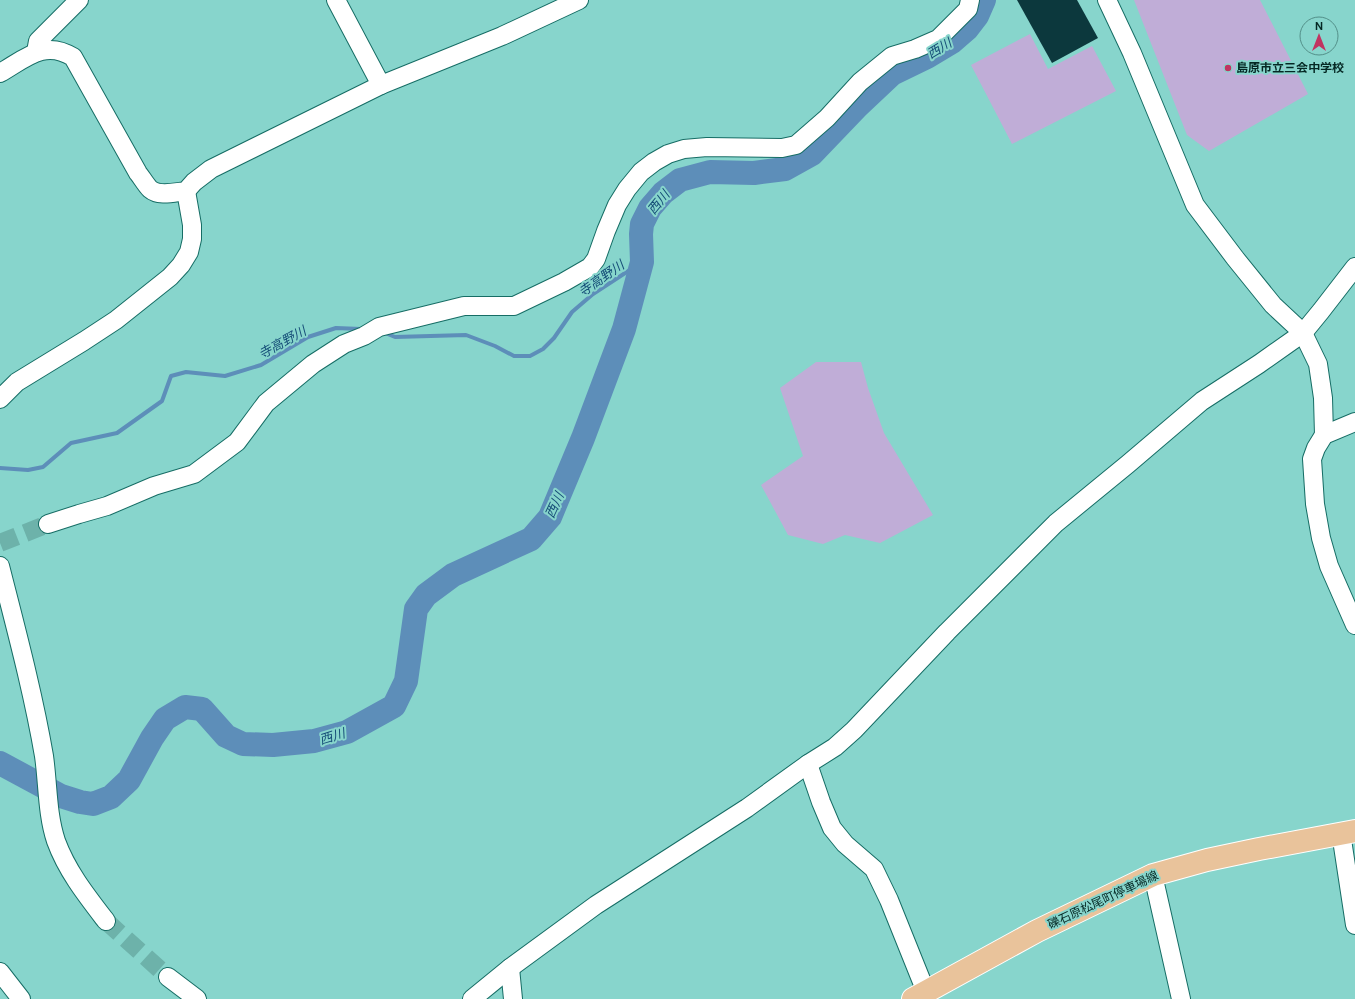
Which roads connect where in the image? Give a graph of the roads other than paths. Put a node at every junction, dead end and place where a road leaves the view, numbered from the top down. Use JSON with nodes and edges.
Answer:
{"nodes":[{"id":1,"x":80,"y":0,"type":"edge"},
{"id":2,"x":336,"y":0,"type":"edge"},
{"id":3,"x":579,"y":0,"type":"edge"},
{"id":4,"x":970,"y":0,"type":"edge"},
{"id":5,"x":1107,"y":0,"type":"edge"},
{"id":6,"x":36,"y":52,"type":"junction"},
{"id":7,"x":0,"y":73,"type":"edge"},
{"id":8,"x":381,"y":85,"type":"junction"},
{"id":9,"x":186,"y":191,"type":"junction"},
{"id":10,"x":1355,"y":267,"type":"edge"},
{"id":11,"x":1303,"y":333,"type":"junction"},
{"id":12,"x":0,"y":399,"type":"edge"},
{"id":13,"x":1355,"y":422,"type":"edge"},
{"id":14,"x":1324,"y":435,"type":"junction"},
{"id":15,"x":48,"y":524,"type":"tunnel mouth"},
{"id":16,"x":0,"y":566,"type":"edge"},
{"id":17,"x":1355,"y":625,"type":"edge"},
{"id":18,"x":808,"y":764,"type":"junction"},
{"id":19,"x":1348,"y":832,"type":"edge"},
{"id":20,"x":1153,"y":875,"type":"junction"},
{"id":21,"x":106,"y":920,"type":"tunnel mouth"},
{"id":22,"x":1355,"y":925,"type":"edge"},
{"id":23,"x":510,"y":968,"type":"junction"},
{"id":24,"x":0,"y":972,"type":"edge"},
{"id":25,"x":168,"y":977,"type":"tunnel mouth"},
{"id":26,"x":920,"y":995,"type":"edge"},
{"id":27,"x":20,"y":999,"type":"edge"},
{"id":28,"x":197,"y":999,"type":"edge"},
{"id":29,"x":472,"y":999,"type":"edge"},
{"id":30,"x":513,"y":999,"type":"edge"},
{"id":31,"x":1181,"y":999,"type":"edge"}],
"edges":[{"from":1,"to":6,"type":"street"},
{"from":2,"to":8,"type":"street"},
{"from":3,"to":8,"type":"street"},
{"from":4,"to":15,"type":"street"},
{"from":5,"to":11,"type":"street"},
{"from":6,"to":7,"type":"street"},
{"from":6,"to":9,"type":"street"},
{"from":8,"to":9,"type":"street"},
{"from":9,"to":12,"type":"street"},
{"from":10,"to":11,"type":"street"},
{"from":11,"to":14,"type":"street"},
{"from":11,"to":18,"type":"street"},
{"from":13,"to":14,"type":"street"},
{"from":14,"to":17,"type":"street"},
{"from":16,"to":21,"type":"street"},
{"from":18,"to":23,"type":"street"},
{"from":18,"to":26,"type":"street"},
{"from":19,"to":20,"type":"main road","name":"礫石原松尾町停車場線"},
{"from":19,"to":22,"type":"street"},
{"from":20,"to":26,"type":"main road","name":"礫石原松尾町停車場線"},
{"from":20,"to":31,"type":"street"},
{"from":23,"to":29,"type":"street"},
{"from":23,"to":30,"type":"street"},
{"from":24,"to":27,"type":"street"},
{"from":25,"to":28,"type":"street"}]}
